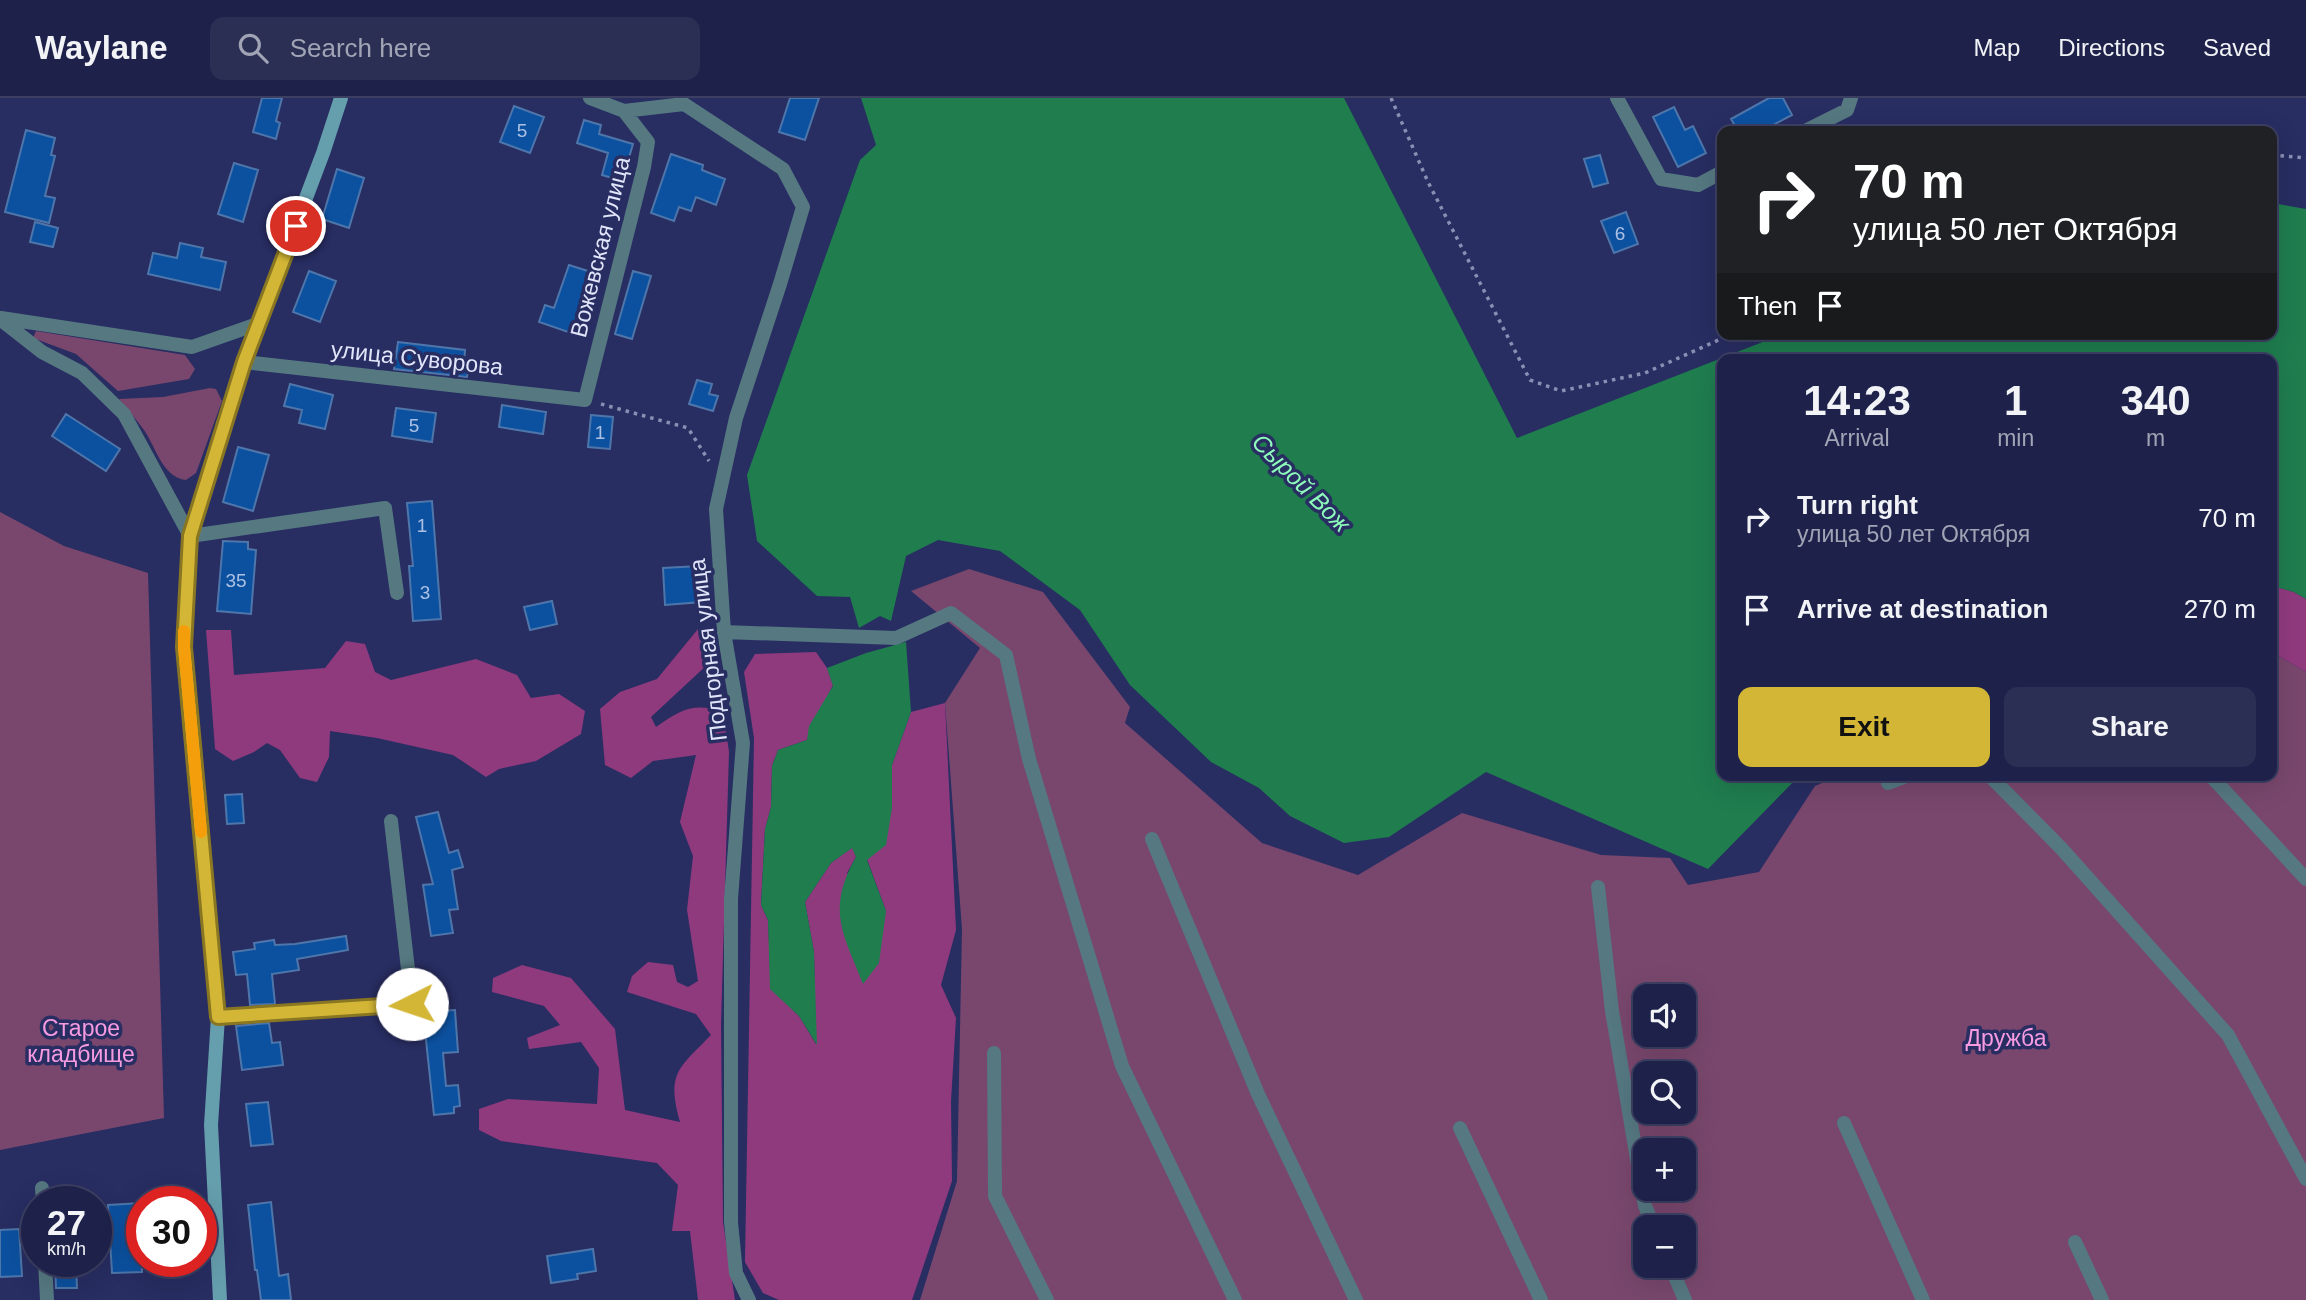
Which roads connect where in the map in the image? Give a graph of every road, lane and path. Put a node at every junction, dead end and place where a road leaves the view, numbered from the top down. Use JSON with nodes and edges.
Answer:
{"nodes":[{"id":1,"x":341,"y":98,"type":"edge"},
{"id":2,"x":590,"y":98,"type":"edge"},
{"id":3,"x":1391,"y":98,"type":"edge"},
{"id":4,"x":1617,"y":98,"type":"edge"},
{"id":5,"x":1851,"y":98,"type":"edge"},
{"id":6,"x":685,"y":101,"type":"edge"},
{"id":7,"x":624,"y":111,"type":"junction"},
{"id":8,"x":1815,"y":126,"type":"edge"},
{"id":9,"x":2277,"y":155,"type":"edge"},
{"id":10,"x":2306,"y":158,"type":"edge"},
{"id":11,"x":1717,"y":175,"type":"edge"},
{"id":12,"x":0,"y":318,"type":"edge"},
{"id":13,"x":260,"y":323,"type":"junction"},
{"id":14,"x":1718,"y":340,"type":"edge"},
{"id":15,"x":244,"y":362,"type":"junction"},
{"id":16,"x":585,"y":400,"type":"junction"},
{"id":17,"x":723,"y":482,"type":"junction"},
{"id":18,"x":190,"y":536,"type":"junction"},
{"id":19,"x":397,"y":593,"type":"dead end"},
{"id":20,"x":724,"y":632,"type":"junction"},
{"id":21,"x":1893,"y":781,"type":"edge"},
{"id":22,"x":1995,"y":781,"type":"edge"},
{"id":23,"x":2216,"y":781,"type":"edge"},
{"id":24,"x":1888,"y":783,"type":"dead end"},
{"id":25,"x":391,"y":821,"type":"dead end"},
{"id":26,"x":1152,"y":839,"type":"dead end"},
{"id":27,"x":2306,"y":879,"type":"edge"},
{"id":28,"x":1598,"y":887,"type":"dead end"},
{"id":29,"x":218,"y":1017,"type":"junction"},
{"id":30,"x":994,"y":1053,"type":"dead end"},
{"id":31,"x":1844,"y":1123,"type":"dead end"},
{"id":32,"x":1460,"y":1128,"type":"dead end"},
{"id":33,"x":2306,"y":1179,"type":"edge"},
{"id":34,"x":1649,"y":1215,"type":"edge"},
{"id":35,"x":2075,"y":1242,"type":"dead end"},
{"id":36,"x":46,"y":1277,"type":"edge"},
{"id":37,"x":1676,"y":1278,"type":"edge"},
{"id":38,"x":47,"y":1300,"type":"edge"},
{"id":39,"x":220,"y":1300,"type":"edge"},
{"id":40,"x":749,"y":1300,"type":"edge"},
{"id":41,"x":1047,"y":1300,"type":"edge"},
{"id":42,"x":1235,"y":1300,"type":"edge"},
{"id":43,"x":1356,"y":1300,"type":"edge"},
{"id":44,"x":1541,"y":1300,"type":"edge"},
{"id":45,"x":1685,"y":1300,"type":"edge"},
{"id":46,"x":1923,"y":1300,"type":"edge"},
{"id":47,"x":2102,"y":1300,"type":"edge"}],
"edges":[{"from":1,"to":13,"type":"main road"},
{"from":2,"to":7,"type":"street"},
{"from":3,"to":14,"type":"path"},
{"from":4,"to":11,"type":"street"},
{"from":5,"to":8,"type":"street"},
{"from":6,"to":7,"type":"street"},
{"from":6,"to":17,"type":"street","name":"Подгорная улица"},
{"from":7,"to":16,"type":"street","name":"Вожевская улица"},
{"from":9,"to":10,"type":"path"},
{"from":12,"to":13,"type":"street"},
{"from":12,"to":18,"type":"street"},
{"from":13,"to":15,"type":"main road"},
{"from":15,"to":16,"type":"street","name":"улица Суворова"},
{"from":15,"to":18,"type":"main road"},
{"from":16,"to":17,"type":"path"},
{"from":17,"to":20,"type":"street","name":"Подгорная улица"},
{"from":18,"to":19,"type":"street"},
{"from":18,"to":29,"type":"main road"},
{"from":20,"to":40,"type":"street","name":"Подгорная улица"},
{"from":20,"to":42,"type":"street"},
{"from":21,"to":24,"type":"street"},
{"from":22,"to":33,"type":"street"},
{"from":23,"to":27,"type":"street"},
{"from":25,"to":29,"type":"street"},
{"from":26,"to":43,"type":"street"},
{"from":28,"to":34,"type":"street"},
{"from":29,"to":39,"type":"main road"},
{"from":30,"to":41,"type":"street"},
{"from":31,"to":46,"type":"street"},
{"from":32,"to":44,"type":"street"},
{"from":35,"to":47,"type":"street"},
{"from":36,"to":38,"type":"street"},
{"from":37,"to":45,"type":"street"}]}
